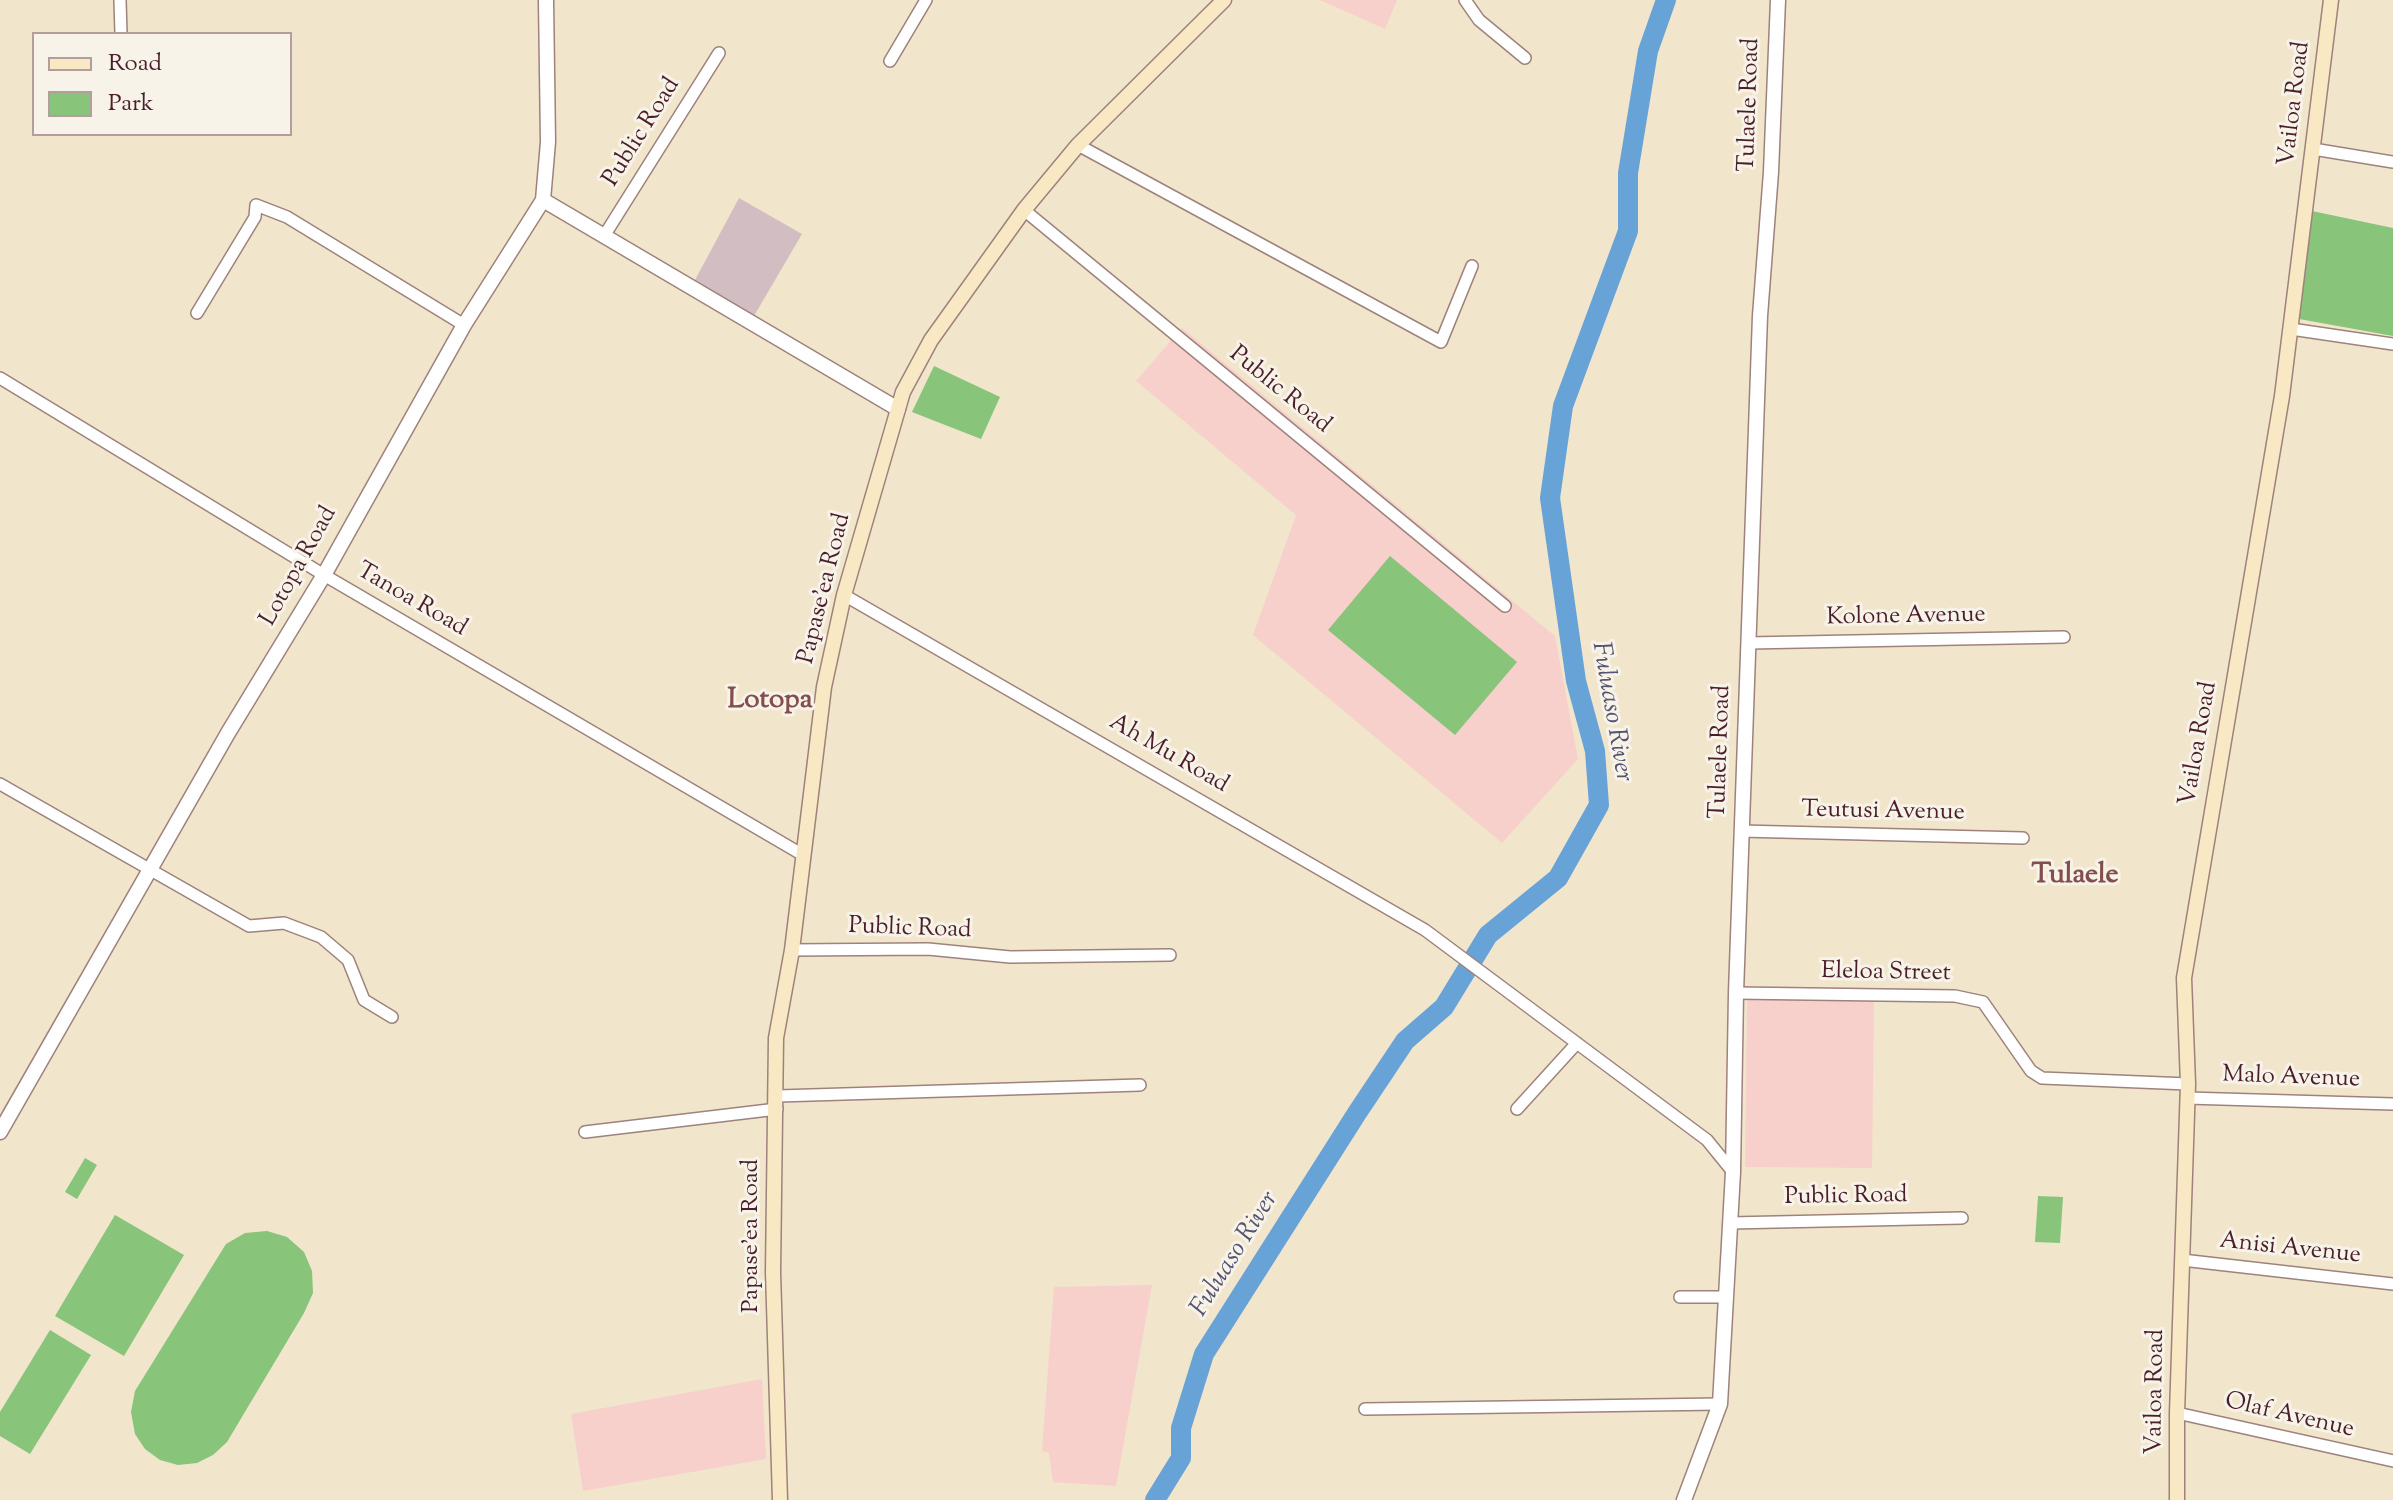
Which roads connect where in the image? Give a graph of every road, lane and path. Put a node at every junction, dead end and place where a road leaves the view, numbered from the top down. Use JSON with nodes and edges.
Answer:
{"nodes":[{"id":1,"x":120,"y":0,"type":"edge"},
{"id":2,"x":546,"y":0,"type":"edge"},
{"id":3,"x":926,"y":0,"type":"edge"},
{"id":4,"x":1224,"y":0,"type":"edge"},
{"id":5,"x":1465,"y":0,"type":"edge"},
{"id":6,"x":1778,"y":0,"type":"edge"},
{"id":7,"x":2331,"y":0,"type":"edge"},
{"id":8,"x":121,"y":32,"type":"edge"},
{"id":9,"x":719,"y":53,"type":"dead end"},
{"id":10,"x":1525,"y":58,"type":"dead end"},
{"id":11,"x":890,"y":61,"type":"dead end"},
{"id":12,"x":1078,"y":145,"type":"junction"},
{"id":13,"x":2313,"y":149,"type":"junction"},
{"id":14,"x":2393,"y":162,"type":"edge"},
{"id":15,"x":543,"y":200,"type":"junction"},
{"id":16,"x":1024,"y":210,"type":"junction"},
{"id":17,"x":604,"y":236,"type":"junction"},
{"id":18,"x":1472,"y":266,"type":"dead end"},
{"id":19,"x":197,"y":313,"type":"dead end"},
{"id":20,"x":464,"y":325,"type":"junction"},
{"id":21,"x":2291,"y":329,"type":"junction"},
{"id":22,"x":2393,"y":344,"type":"edge"},
{"id":23,"x":0,"y":378,"type":"edge"},
{"id":24,"x":898,"y":409,"type":"junction"},
{"id":25,"x":324,"y":575,"type":"junction"},
{"id":26,"x":844,"y":595,"type":"junction"},
{"id":27,"x":1505,"y":606,"type":"dead end"},
{"id":28,"x":2064,"y":637,"type":"dead end"},
{"id":29,"x":1748,"y":643,"type":"junction"},
{"id":30,"x":0,"y":784,"type":"edge"},
{"id":31,"x":1741,"y":831,"type":"junction"},
{"id":32,"x":2023,"y":838,"type":"dead end"},
{"id":33,"x":803,"y":855,"type":"junction"},
{"id":34,"x":149,"y":871,"type":"junction"},
{"id":35,"x":792,"y":950,"type":"junction"},
{"id":36,"x":1170,"y":955,"type":"dead end"},
{"id":37,"x":1736,"y":993,"type":"junction"},
{"id":38,"x":392,"y":1017,"type":"dead end"},
{"id":39,"x":1577,"y":1043,"type":"junction"},
{"id":40,"x":1140,"y":1085,"type":"dead end"},
{"id":41,"x":2188,"y":1091,"type":"junction"},
{"id":42,"x":778,"y":1102,"type":"junction"},
{"id":43,"x":2393,"y":1104,"type":"edge"},
{"id":44,"x":1517,"y":1109,"type":"dead end"},
{"id":45,"x":0,"y":1132,"type":"edge"},
{"id":46,"x":585,"y":1132,"type":"dead end"},
{"id":47,"x":1733,"y":1172,"type":"junction"},
{"id":48,"x":1962,"y":1218,"type":"dead end"},
{"id":49,"x":1730,"y":1223,"type":"junction"},
{"id":50,"x":2182,"y":1260,"type":"junction"},
{"id":51,"x":2393,"y":1284,"type":"edge"},
{"id":52,"x":1680,"y":1297,"type":"dead end"},
{"id":53,"x":1727,"y":1297,"type":"junction"},
{"id":54,"x":1720,"y":1404,"type":"junction"},
{"id":55,"x":1365,"y":1409,"type":"dead end"},
{"id":56,"x":2177,"y":1413,"type":"junction"},
{"id":57,"x":2393,"y":1461,"type":"edge"},
{"id":58,"x":780,"y":1500,"type":"edge"},
{"id":59,"x":1684,"y":1500,"type":"edge"},
{"id":60,"x":2177,"y":1500,"type":"edge"}],
"edges":[{"from":1,"to":8,"type":"street"},
{"from":2,"to":15,"type":"street","name":"Lotopa Road"},
{"from":3,"to":11,"type":"street"},
{"from":4,"to":12,"type":"main road","name":"Papase'ea Road"},
{"from":5,"to":10,"type":"street"},
{"from":6,"to":29,"type":"street","name":"Tulaele Road"},
{"from":7,"to":13,"type":"main road","name":"Vailoa Road"},
{"from":9,"to":17,"type":"street","name":"Public Road"},
{"from":12,"to":16,"type":"main road","name":"Papase'ea Road"},
{"from":12,"to":18,"type":"street"},
{"from":13,"to":14,"type":"street"},
{"from":13,"to":21,"type":"main road","name":"Vailoa Road"},
{"from":15,"to":17,"type":"street"},
{"from":15,"to":20,"type":"street","name":"Lotopa Road"},
{"from":16,"to":24,"type":"main road","name":"Papase'ea Road"},
{"from":16,"to":27,"type":"street","name":"Public Road"},
{"from":17,"to":24,"type":"street"},
{"from":19,"to":20,"type":"street"},
{"from":20,"to":25,"type":"street","name":"Lotopa Road"},
{"from":21,"to":22,"type":"street"},
{"from":21,"to":41,"type":"main road","name":"Vailoa Road"},
{"from":23,"to":25,"type":"street","name":"Tanoa Road"},
{"from":24,"to":26,"type":"main road","name":"Papase'ea Road"},
{"from":25,"to":33,"type":"street","name":"Tanoa Road"},
{"from":25,"to":34,"type":"street","name":"Lotopa Road"},
{"from":26,"to":33,"type":"main road","name":"Papase'ea Road"},
{"from":26,"to":39,"type":"street","name":"Ah Mu Road"},
{"from":28,"to":29,"type":"street","name":"Kolone Avenue"},
{"from":29,"to":31,"type":"street","name":"Tulaele Road"},
{"from":30,"to":34,"type":"street"},
{"from":31,"to":32,"type":"street","name":"Teutusi Avenue"},
{"from":31,"to":37,"type":"street","name":"Tulaele Road"},
{"from":33,"to":35,"type":"main road","name":"Papase'ea Road"},
{"from":34,"to":38,"type":"street"},
{"from":34,"to":45,"type":"street","name":"Lotopa Road"},
{"from":35,"to":36,"type":"street","name":"Public Road"},
{"from":35,"to":42,"type":"main road","name":"Papase'ea Road"},
{"from":37,"to":41,"type":"street","name":"Eleloa Street"},
{"from":37,"to":47,"type":"street","name":"Tulaele Road"},
{"from":39,"to":44,"type":"street"},
{"from":39,"to":47,"type":"street"},
{"from":40,"to":42,"type":"street"},
{"from":41,"to":43,"type":"street","name":"Malo Avenue"},
{"from":41,"to":50,"type":"main road","name":"Vailoa Road"},
{"from":42,"to":46,"type":"street"},
{"from":42,"to":58,"type":"main road","name":"Papase'ea Road"},
{"from":47,"to":49,"type":"street","name":"Tulaele Road"},
{"from":48,"to":49,"type":"street","name":"Public Road"},
{"from":49,"to":53,"type":"street","name":"Tulaele Road"},
{"from":50,"to":51,"type":"street","name":"Anisi Avenue"},
{"from":50,"to":56,"type":"main road","name":"Vailoa Road"},
{"from":52,"to":53,"type":"street"},
{"from":53,"to":54,"type":"street","name":"Tulaele Road"},
{"from":54,"to":55,"type":"street"},
{"from":54,"to":59,"type":"street","name":"Tulaele Road"},
{"from":56,"to":57,"type":"street","name":"Olaf Avenue"},
{"from":56,"to":60,"type":"main road","name":"Vailoa Road"}]}
